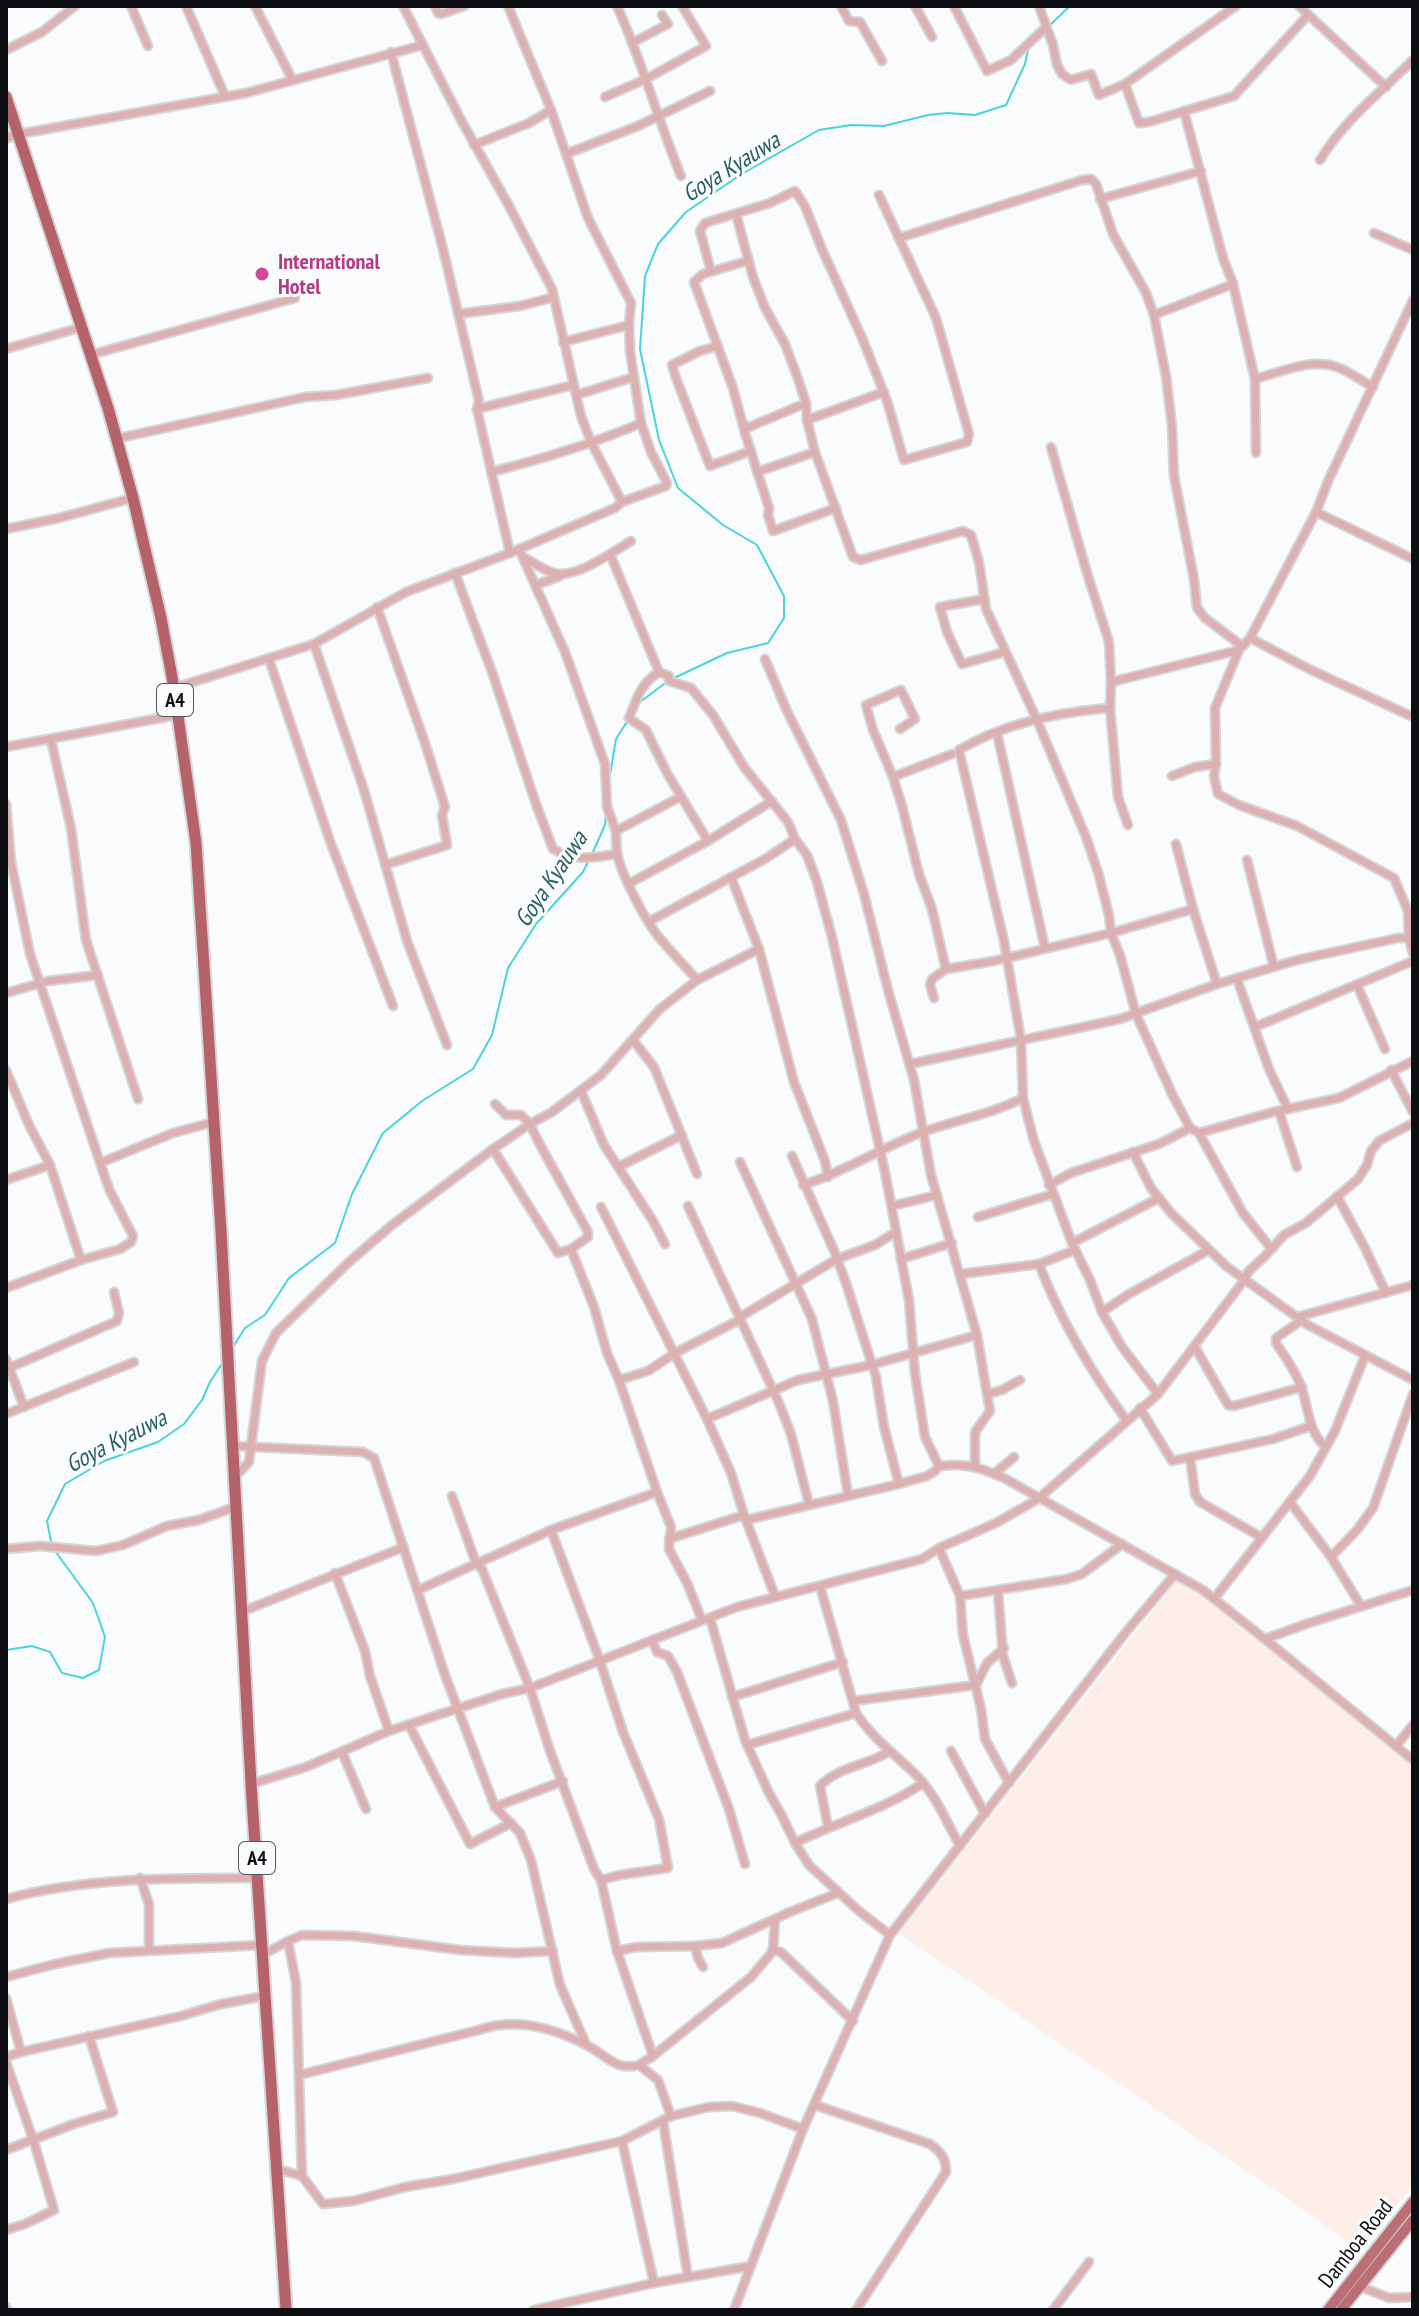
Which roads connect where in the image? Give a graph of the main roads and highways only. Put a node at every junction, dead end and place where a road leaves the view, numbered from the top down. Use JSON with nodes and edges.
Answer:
{"nodes":[{"id":1,"x":6,"y":97,"type":"edge"},
{"id":2,"x":1413,"y":2202,"type":"edge"},
{"id":3,"x":1413,"y":2220,"type":"edge"},
{"id":4,"x":286,"y":2310,"type":"edge"},
{"id":5,"x":1328,"y":2310,"type":"edge"},
{"id":6,"x":1341,"y":2310,"type":"edge"}],
"edges":[{"from":1,"to":4,"type":"highway","number":"A4"},
{"from":2,"to":5,"type":"main road","name":"Damboa Road"},
{"from":3,"to":6,"type":"main road","name":"Damboa Road"}]}
